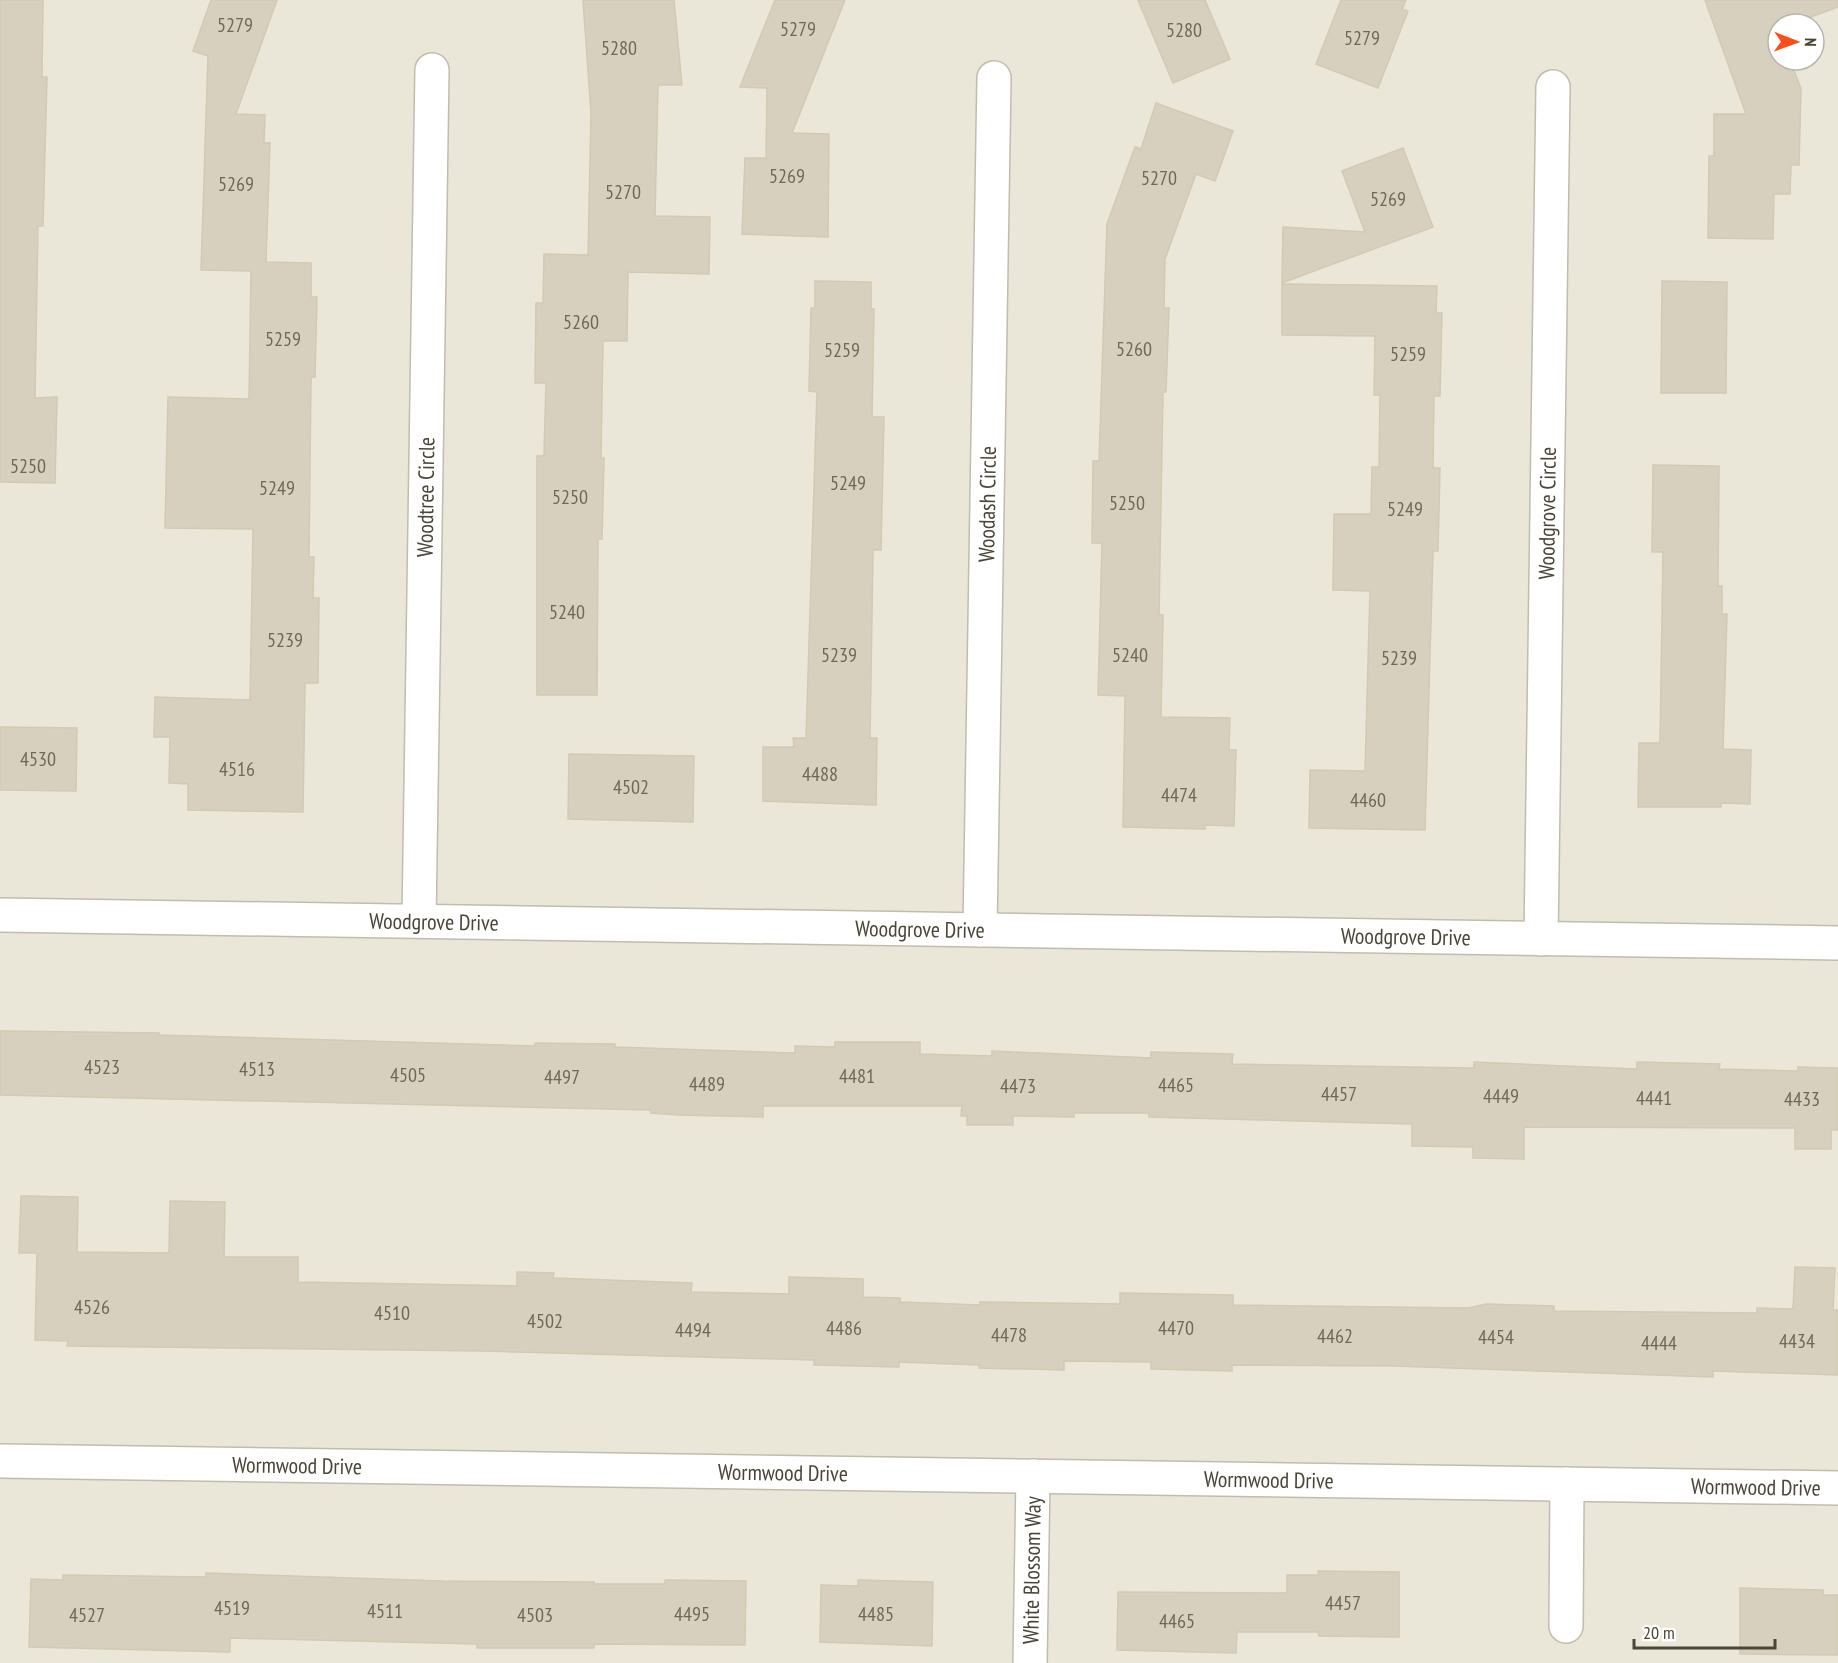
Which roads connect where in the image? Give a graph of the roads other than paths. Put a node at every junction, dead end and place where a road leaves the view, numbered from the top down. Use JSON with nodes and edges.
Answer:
{"nodes":[{"id":1,"x":432,"y":70,"type":"dead end"},
{"id":2,"x":994,"y":78,"type":"dead end"},
{"id":3,"x":1553,"y":87,"type":"dead end"},
{"id":4,"x":0,"y":915,"type":"edge"},
{"id":5,"x":419,"y":921,"type":"junction"},
{"id":6,"x":980,"y":930,"type":"junction"},
{"id":7,"x":1541,"y":939,"type":"junction"},
{"id":8,"x":1838,"y":943,"type":"edge"},
{"id":9,"x":0,"y":1461,"type":"edge"},
{"id":10,"x":1033,"y":1476,"type":"junction"},
{"id":11,"x":1567,"y":1484,"type":"junction"},
{"id":12,"x":1838,"y":1488,"type":"edge"},
{"id":13,"x":1566,"y":1626,"type":"dead end"},
{"id":14,"x":1030,"y":1663,"type":"edge"}],
"edges":[{"from":1,"to":5,"type":"street","name":"Woodtree Circle"},
{"from":2,"to":6,"type":"street","name":"Woodash Circle"},
{"from":3,"to":7,"type":"street","name":"Woodgrove Circle"},
{"from":4,"to":5,"type":"street","name":"Woodgrove Drive"},
{"from":5,"to":6,"type":"street","name":"Woodgrove Drive"},
{"from":6,"to":7,"type":"street","name":"Woodgrove Drive"},
{"from":7,"to":8,"type":"street","name":"Woodgrove Drive"},
{"from":9,"to":10,"type":"street","name":"Wormwood Drive"},
{"from":10,"to":11,"type":"street","name":"Wormwood Drive"},
{"from":10,"to":14,"type":"street","name":"White Blossom Way"},
{"from":11,"to":12,"type":"street","name":"Wormwood Drive"},
{"from":11,"to":13,"type":"street"}]}
